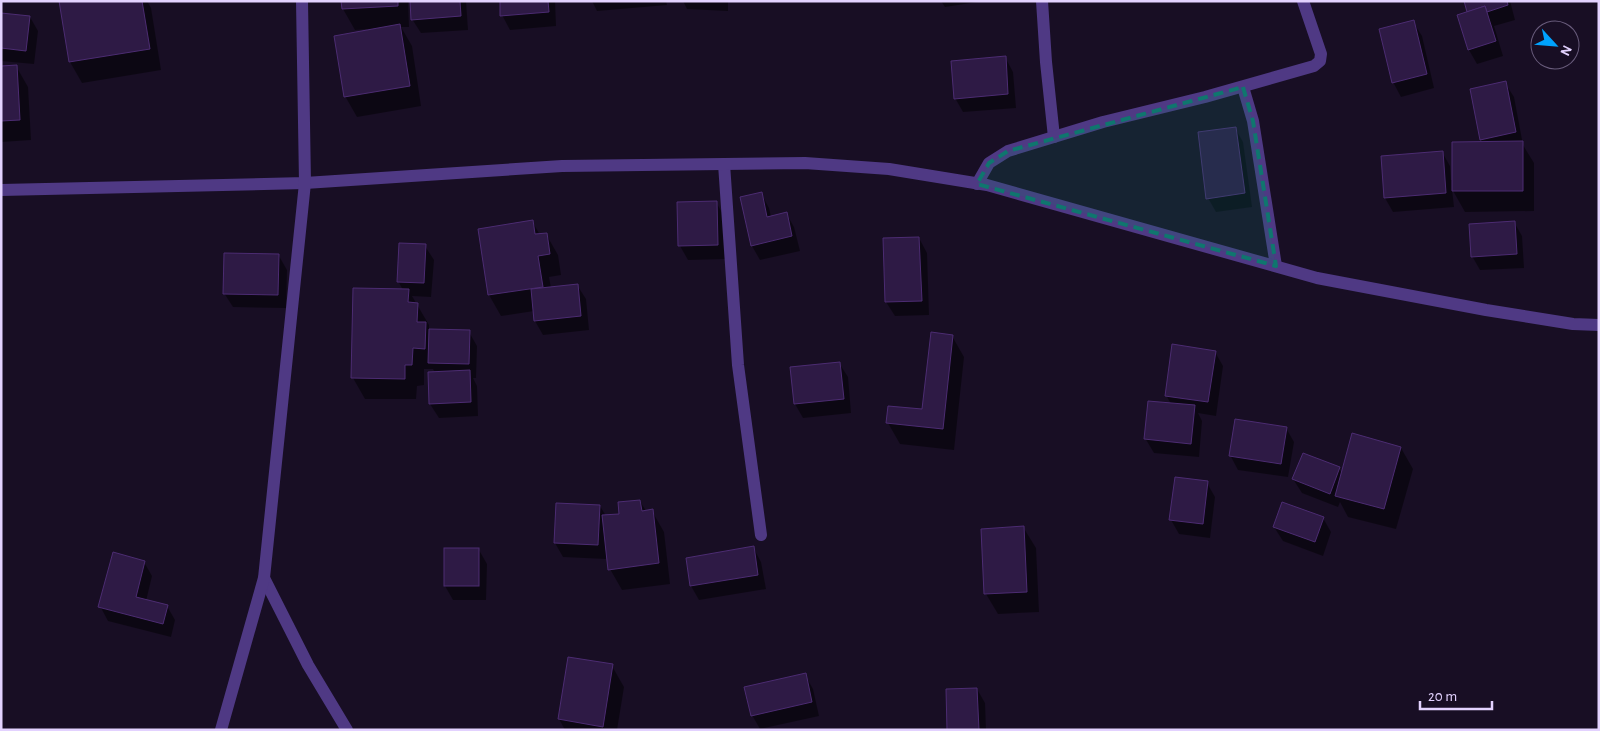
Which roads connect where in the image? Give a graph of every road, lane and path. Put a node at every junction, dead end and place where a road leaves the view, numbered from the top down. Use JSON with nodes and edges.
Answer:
{"nodes":[{"id":1,"x":302,"y":1,"type":"edge"},
{"id":2,"x":1042,"y":1,"type":"edge"},
{"id":3,"x":1303,"y":1,"type":"edge"},
{"id":4,"x":1243,"y":86,"type":"junction"},
{"id":5,"x":1054,"y":137,"type":"junction"},
{"id":6,"x":724,"y":164,"type":"junction"},
{"id":7,"x":305,"y":183,"type":"junction"},
{"id":8,"x":977,"y":184,"type":"junction"},
{"id":9,"x":1,"y":190,"type":"edge"},
{"id":10,"x":1276,"y":266,"type":"junction"},
{"id":11,"x":1599,"y":325,"type":"edge"},
{"id":12,"x":761,"y":535,"type":"dead end"},
{"id":13,"x":264,"y":578,"type":"junction"},
{"id":14,"x":221,"y":730,"type":"edge"},
{"id":15,"x":347,"y":730,"type":"edge"}],
"edges":[{"from":1,"to":7,"type":"street"},
{"from":2,"to":5,"type":"street"},
{"from":3,"to":4,"type":"street"},
{"from":4,"to":5,"type":"street"},
{"from":4,"to":10,"type":"street"},
{"from":5,"to":8,"type":"street"},
{"from":6,"to":7,"type":"street"},
{"from":6,"to":8,"type":"street"},
{"from":6,"to":12,"type":"street"},
{"from":7,"to":9,"type":"street"},
{"from":7,"to":13,"type":"street"},
{"from":8,"to":10,"type":"street"},
{"from":10,"to":11,"type":"street"},
{"from":13,"to":14,"type":"street"},
{"from":13,"to":15,"type":"street"}]}
